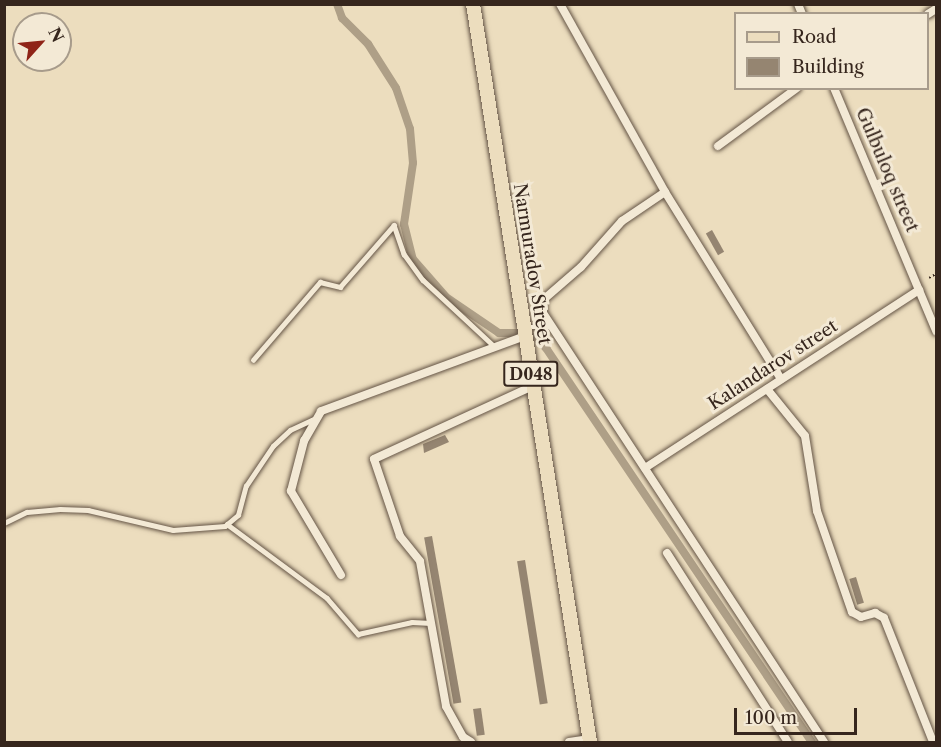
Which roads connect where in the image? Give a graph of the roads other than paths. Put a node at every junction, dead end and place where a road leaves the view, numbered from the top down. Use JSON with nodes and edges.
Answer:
{"nodes":[{"id":1,"x":473,"y":4,"type":"edge"},
{"id":2,"x":560,"y":4,"type":"edge"},
{"id":3,"x":794,"y":90,"type":"edge"},
{"id":4,"x":835,"y":90,"type":"edge"},
{"id":5,"x":718,"y":146,"type":"dead end"},
{"id":6,"x":665,"y":192,"type":"junction"},
{"id":7,"x":919,"y":290,"type":"junction"},
{"id":8,"x":550,"y":327,"type":"junction"},
{"id":9,"x":525,"y":331,"type":"junction"},
{"id":10,"x":936,"y":331,"type":"edge"},
{"id":11,"x":495,"y":347,"type":"junction"},
{"id":12,"x":253,"y":360,"type":"dead end"},
{"id":13,"x":781,"y":379,"type":"junction"},
{"id":14,"x":533,"y":386,"type":"junction"},
{"id":15,"x":767,"y":389,"type":"junction"},
{"id":16,"x":318,"y":417,"type":"junction"},
{"id":17,"x":645,"y":468,"type":"junction"},
{"id":18,"x":4,"y":523,"type":"edge"},
{"id":19,"x":227,"y":524,"type":"junction"},
{"id":20,"x":667,"y":553,"type":"dead end"},
{"id":21,"x":341,"y":574,"type":"dead end"},
{"id":22,"x":431,"y":623,"type":"junction"},
{"id":23,"x":590,"y":741,"type":"edge"},
{"id":24,"x":471,"y":742,"type":"edge"},
{"id":25,"x":569,"y":742,"type":"edge"},
{"id":26,"x":788,"y":742,"type":"edge"},
{"id":27,"x":824,"y":742,"type":"edge"},
{"id":28,"x":933,"y":742,"type":"edge"}],
"edges":[{"from":1,"to":9,"type":"main road","name":"Narmuradov Street","number":"D048"},
{"from":2,"to":6,"type":"street"},
{"from":3,"to":5,"type":"street"},
{"from":4,"to":7,"type":"street","name":"Gulbuloq street"},
{"from":6,"to":8,"type":"street"},
{"from":6,"to":13,"type":"street"},
{"from":7,"to":10,"type":"street","name":"Gulbuloq street"},
{"from":7,"to":13,"type":"street","name":"Kalandarov street"},
{"from":8,"to":9,"type":"lane"},
{"from":8,"to":17,"type":"street"},
{"from":9,"to":11,"type":"street"},
{"from":9,"to":14,"type":"main road","name":"Narmuradov Street","number":"D048"},
{"from":11,"to":12,"type":"lane"},
{"from":11,"to":16,"type":"street"},
{"from":13,"to":15,"type":"street","name":"Kalandarov street"},
{"from":14,"to":22,"type":"street"},
{"from":14,"to":23,"type":"main road","name":"Narmuradov Street","number":"D048"},
{"from":15,"to":17,"type":"street","name":"Kalandarov street"},
{"from":15,"to":28,"type":"street"},
{"from":16,"to":19,"type":"lane"},
{"from":16,"to":21,"type":"street"},
{"from":17,"to":27,"type":"street"},
{"from":18,"to":19,"type":"lane"},
{"from":19,"to":22,"type":"lane"},
{"from":20,"to":26,"type":"street"},
{"from":22,"to":24,"type":"street"},
{"from":23,"to":25,"type":"street"}]}
